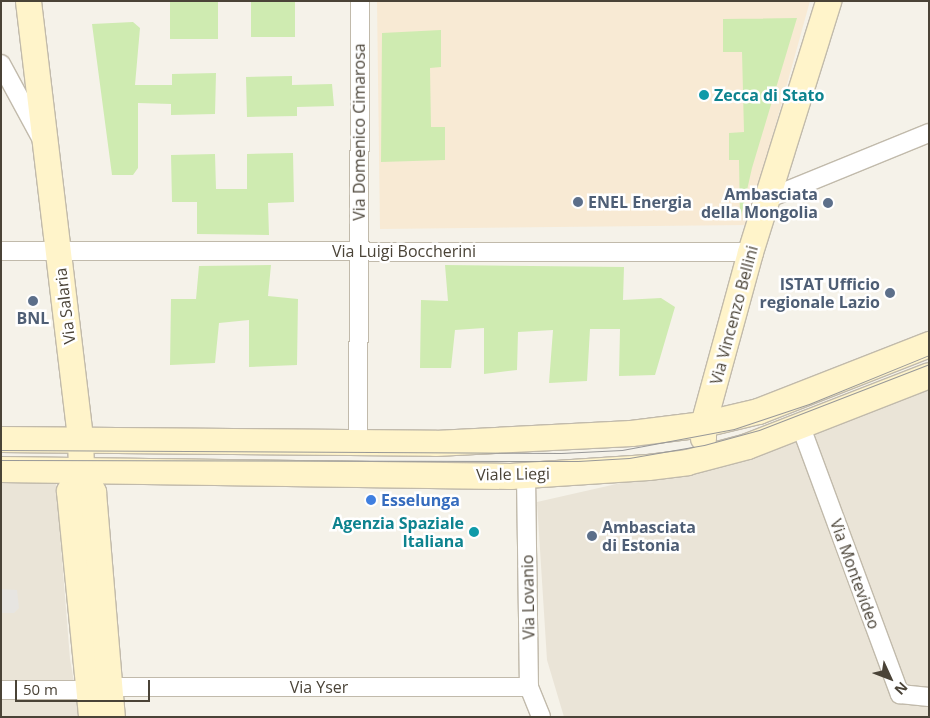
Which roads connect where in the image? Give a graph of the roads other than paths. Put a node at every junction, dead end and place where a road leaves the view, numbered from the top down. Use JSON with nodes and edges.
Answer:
{"nodes":[{"id":1,"x":28,"y":1,"type":"edge"},
{"id":2,"x":360,"y":1,"type":"edge"},
{"id":3,"x":828,"y":1,"type":"edge"},
{"id":4,"x":1,"y":64,"type":"edge"},
{"id":5,"x":929,"y":133,"type":"edge"},
{"id":6,"x":44,"y":143,"type":"junction"},
{"id":7,"x":767,"y":199,"type":"junction"},
{"id":8,"x":1,"y":251,"type":"edge"},
{"id":9,"x":359,"y":251,"type":"junction"},
{"id":10,"x":59,"y":252,"type":"junction"},
{"id":11,"x":750,"y":252,"type":"junction"},
{"id":12,"x":929,"y":344,"type":"edge"},
{"id":13,"x":929,"y":375,"type":"edge"},
{"id":14,"x":703,"y":424,"type":"junction"},
{"id":15,"x":801,"y":427,"type":"junction"},
{"id":16,"x":1,"y":439,"type":"edge"},
{"id":17,"x":80,"y":439,"type":"junction"},
{"id":18,"x":358,"y":442,"type":"junction"},
{"id":19,"x":707,"y":457,"type":"junction"},
{"id":20,"x":1,"y":469,"type":"edge"},
{"id":21,"x":81,"y":469,"type":"junction"},
{"id":22,"x":526,"y":475,"type":"junction"},
{"id":23,"x":529,"y":687,"type":"junction"},
{"id":24,"x":98,"y":689,"type":"junction"},
{"id":25,"x":1,"y":690,"type":"edge"},
{"id":26,"x":929,"y":697,"type":"edge"},
{"id":27,"x":91,"y":717,"type":"edge"},
{"id":28,"x":112,"y":717,"type":"edge"},
{"id":29,"x":541,"y":717,"type":"edge"}],
"edges":[{"from":1,"to":6,"type":"main road","name":"Via Salaria"},
{"from":2,"to":9,"type":"street","name":"Via Domenico Cimarosa"},
{"from":3,"to":7,"type":"main road","name":"Via Vincenzo Bellini"},
{"from":4,"to":6,"type":"street"},
{"from":5,"to":7,"type":"street"},
{"from":6,"to":10,"type":"main road","name":"Via Salaria"},
{"from":7,"to":11,"type":"main road","name":"Via Vincenzo Bellini"},
{"from":8,"to":10,"type":"street","name":"Via Luigi Boccherini"},
{"from":9,"to":10,"type":"street","name":"Via Luigi Boccherini"},
{"from":9,"to":11,"type":"street","name":"Via Luigi Boccherini"},
{"from":9,"to":18,"type":"street","name":"Via Domenico Cimarosa"},
{"from":10,"to":17,"type":"main road","name":"Via Salaria"},
{"from":11,"to":14,"type":"main road","name":"Via Vincenzo Bellini"},
{"from":12,"to":14,"type":"main road","name":"Viale Liegi"},
{"from":13,"to":15,"type":"main road","name":"Viale Liegi"},
{"from":14,"to":18,"type":"main road","name":"Viale Liegi"},
{"from":14,"to":19,"type":"main road","name":"Via Vincenzo Bellini"},
{"from":15,"to":19,"type":"main road","name":"Viale Liegi"},
{"from":15,"to":26,"type":"street","name":"Via Montevideo"},
{"from":16,"to":17,"type":"main road","name":"Viale Liegi"},
{"from":17,"to":18,"type":"main road","name":"Viale Liegi"},
{"from":17,"to":21,"type":"main road","name":"Via Salaria"},
{"from":19,"to":22,"type":"main road","name":"Viale Liegi"},
{"from":20,"to":21,"type":"main road","name":"Viale Liegi"},
{"from":21,"to":22,"type":"main road","name":"Viale Liegi"},
{"from":21,"to":24,"type":"main road"},
{"from":22,"to":23,"type":"street","name":"Via Lovanio"},
{"from":23,"to":24,"type":"street","name":"Via Yser"},
{"from":23,"to":29,"type":"street","name":"Via Lovanio"},
{"from":24,"to":25,"type":"street","name":"Via Yser"},
{"from":24,"to":27,"type":"main road"},
{"from":24,"to":28,"type":"main road"}]}
